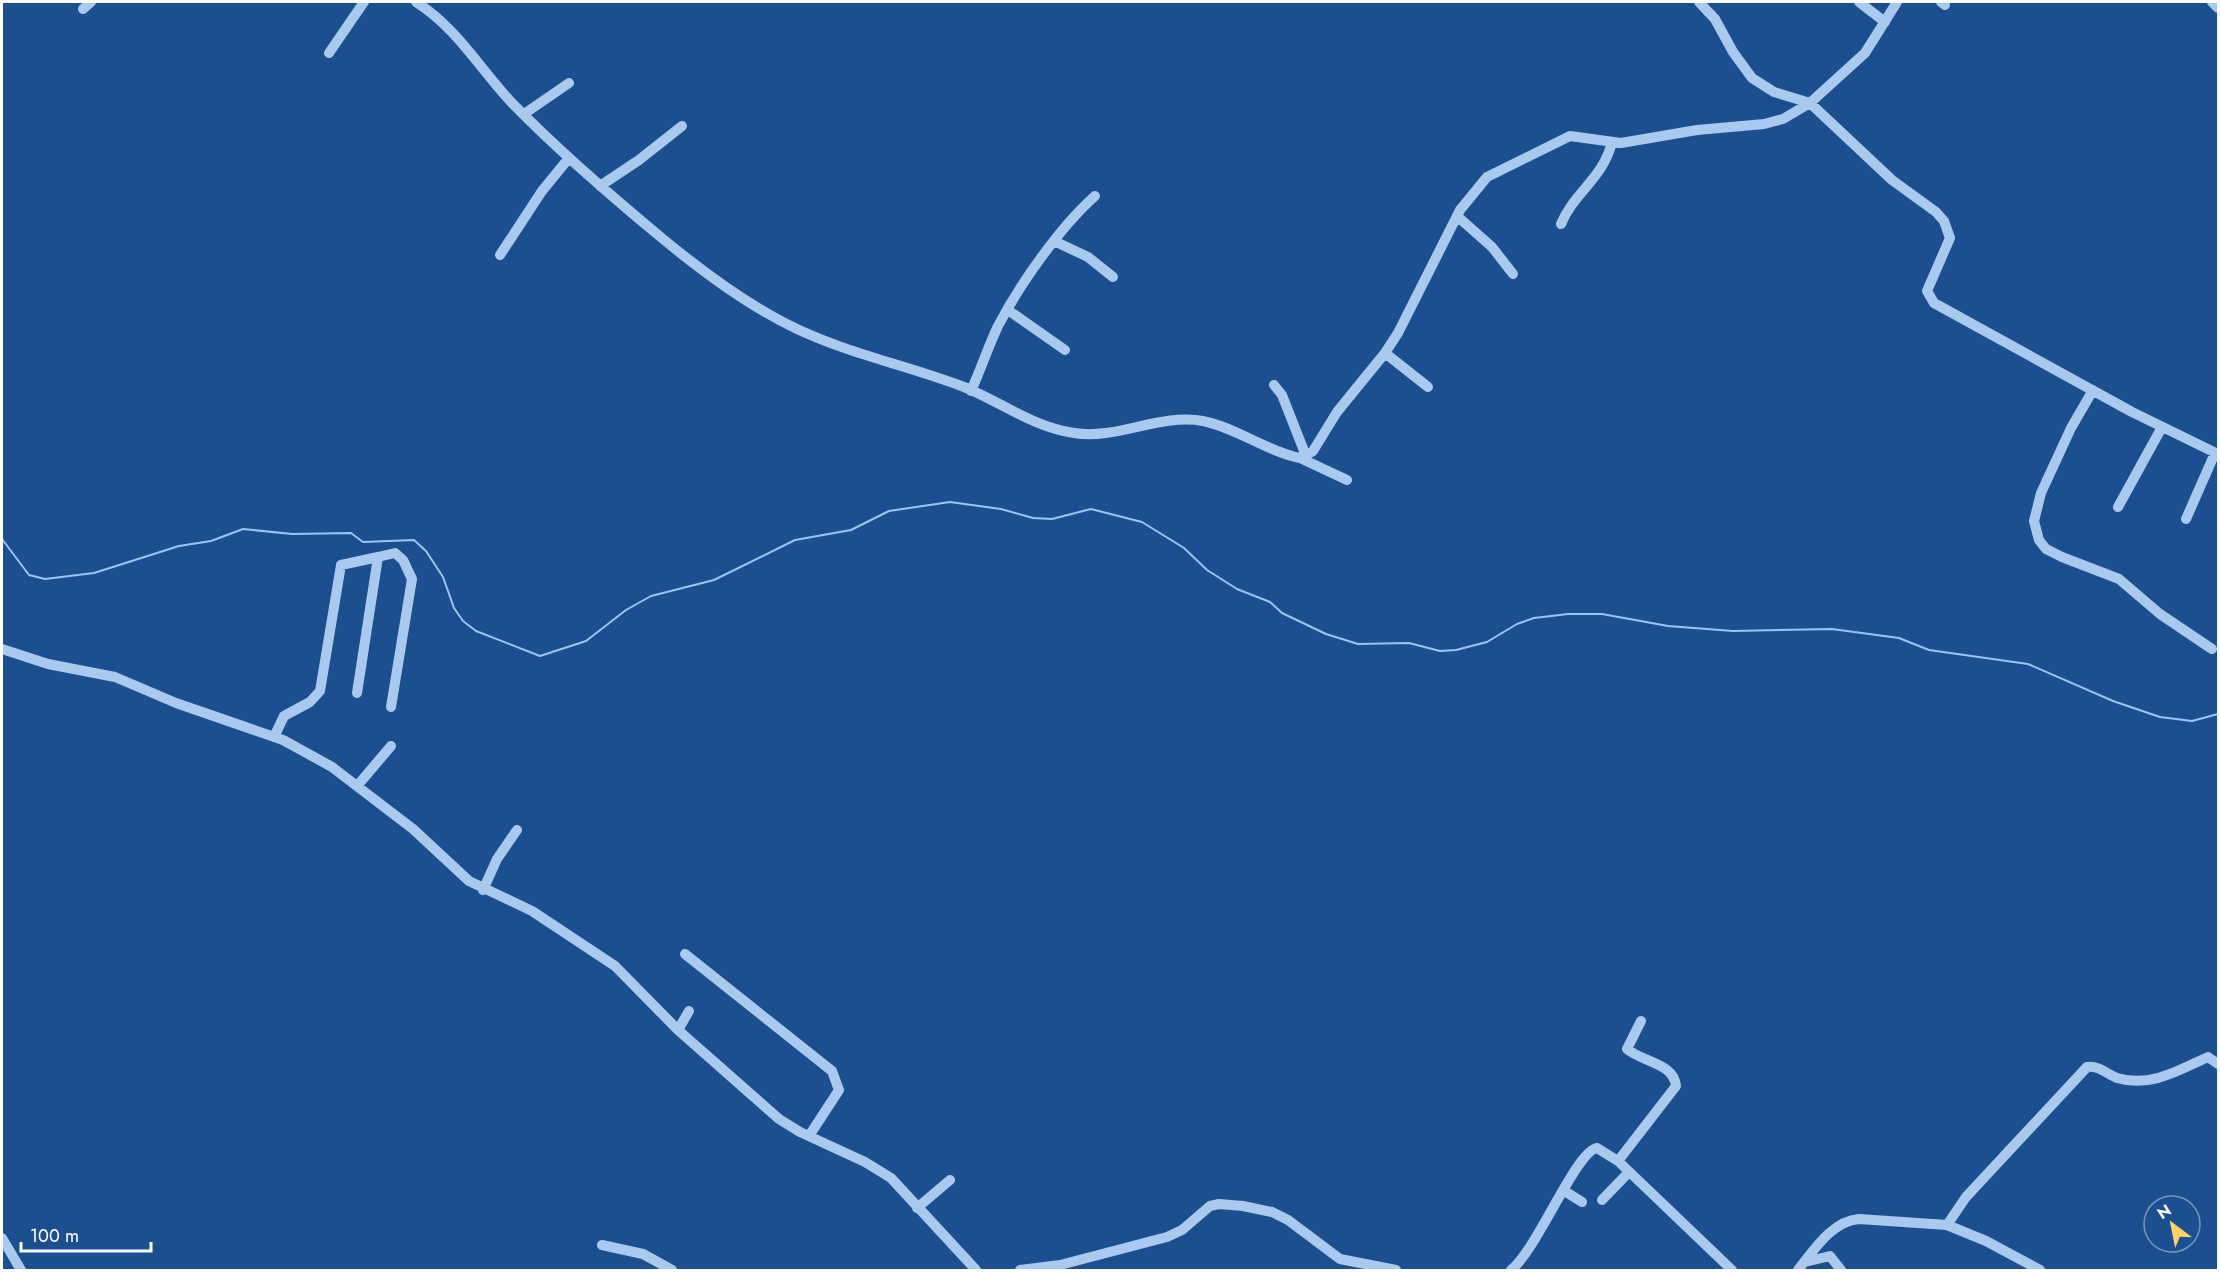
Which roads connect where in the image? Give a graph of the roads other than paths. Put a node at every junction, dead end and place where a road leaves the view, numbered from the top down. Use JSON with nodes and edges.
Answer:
{"nodes":[{"id":1,"x":364,"y":2,"type":"edge"},
{"id":2,"x":416,"y":2,"type":"edge"},
{"id":3,"x":1699,"y":2,"type":"edge"},
{"id":4,"x":1859,"y":2,"type":"edge"},
{"id":5,"x":1897,"y":2,"type":"edge"},
{"id":6,"x":2212,"y":2,"type":"edge"},
{"id":7,"x":2218,"y":8,"type":"edge"},
{"id":8,"x":1886,"y":22,"type":"junction"},
{"id":9,"x":329,"y":53,"type":"dead end"},
{"id":10,"x":569,"y":83,"type":"dead end"},
{"id":11,"x":1810,"y":103,"type":"junction"},
{"id":12,"x":524,"y":114,"type":"junction"},
{"id":13,"x":682,"y":126,"type":"dead end"},
{"id":14,"x":1612,"y":142,"type":"junction"},
{"id":15,"x":569,"y":158,"type":"junction"},
{"id":16,"x":600,"y":186,"type":"junction"},
{"id":17,"x":1095,"y":196,"type":"dead end"},
{"id":18,"x":1457,"y":216,"type":"junction"},
{"id":19,"x":1561,"y":224,"type":"dead end"},
{"id":20,"x":1054,"y":241,"type":"junction"},
{"id":21,"x":500,"y":255,"type":"dead end"},
{"id":22,"x":1513,"y":274,"type":"dead end"},
{"id":23,"x":1113,"y":277,"type":"dead end"},
{"id":24,"x":1008,"y":310,"type":"junction"},
{"id":25,"x":1065,"y":350,"type":"dead end"},
{"id":26,"x":1385,"y":353,"type":"junction"},
{"id":27,"x":1274,"y":386,"type":"dead end"},
{"id":28,"x":1428,"y":387,"type":"dead end"},
{"id":29,"x":2093,"y":390,"type":"junction"},
{"id":30,"x":971,"y":391,"type":"junction"},
{"id":31,"x":2162,"y":427,"type":"junction"},
{"id":32,"x":2217,"y":454,"type":"edge"},
{"id":33,"x":1303,"y":457,"type":"junction"},
{"id":34,"x":1347,"y":480,"type":"dead end"},
{"id":35,"x":2118,"y":507,"type":"dead end"},
{"id":36,"x":2186,"y":519,"type":"dead end"},
{"id":37,"x":378,"y":557,"type":"junction"},
{"id":38,"x":2,"y":649,"type":"edge"},
{"id":39,"x":2212,"y":649,"type":"dead end"},
{"id":40,"x":357,"y":693,"type":"dead end"},
{"id":41,"x":391,"y":707,"type":"dead end"},
{"id":42,"x":274,"y":737,"type":"junction"},
{"id":43,"x":391,"y":746,"type":"dead end"},
{"id":44,"x":357,"y":786,"type":"junction"},
{"id":45,"x":517,"y":830,"type":"dead end"},
{"id":46,"x":483,"y":890,"type":"junction"},
{"id":47,"x":686,"y":954,"type":"dead end"},
{"id":48,"x":689,"y":1011,"type":"dead end"},
{"id":49,"x":1641,"y":1021,"type":"dead end"},
{"id":50,"x":678,"y":1029,"type":"junction"},
{"id":51,"x":2218,"y":1064,"type":"edge"},
{"id":52,"x":809,"y":1136,"type":"junction"},
{"id":53,"x":1618,"y":1161,"type":"junction"},
{"id":54,"x":1629,"y":1172,"type":"junction"},
{"id":55,"x":950,"y":1180,"type":"dead end"},
{"id":56,"x":1563,"y":1191,"type":"junction"},
{"id":57,"x":1602,"y":1200,"type":"dead end"},
{"id":58,"x":1582,"y":1202,"type":"dead end"},
{"id":59,"x":917,"y":1208,"type":"junction"},
{"id":60,"x":1947,"y":1225,"type":"junction"},
{"id":61,"x":2,"y":1238,"type":"edge"},
{"id":62,"x":602,"y":1245,"type":"dead end"},
{"id":63,"x":1802,"y":1266,"type":"edge"},
{"id":64,"x":21,"y":1270,"type":"edge"},
{"id":65,"x":672,"y":1270,"type":"edge"},
{"id":66,"x":976,"y":1270,"type":"edge"},
{"id":67,"x":1020,"y":1270,"type":"edge"},
{"id":68,"x":1396,"y":1270,"type":"edge"},
{"id":69,"x":1511,"y":1270,"type":"edge"},
{"id":70,"x":1732,"y":1270,"type":"edge"},
{"id":71,"x":1841,"y":1270,"type":"edge"},
{"id":72,"x":2040,"y":1270,"type":"edge"}],
"edges":[{"from":1,"to":9,"type":"street"},
{"from":2,"to":12,"type":"street"},
{"from":3,"to":11,"type":"street"},
{"from":4,"to":8,"type":"street"},
{"from":5,"to":8,"type":"street"},
{"from":6,"to":7,"type":"street"},
{"from":8,"to":11,"type":"street"},
{"from":10,"to":12,"type":"street"},
{"from":11,"to":14,"type":"street"},
{"from":11,"to":29,"type":"street"},
{"from":12,"to":15,"type":"street"},
{"from":13,"to":16,"type":"street"},
{"from":14,"to":18,"type":"street"},
{"from":14,"to":19,"type":"street"},
{"from":15,"to":16,"type":"street"},
{"from":15,"to":21,"type":"street"},
{"from":16,"to":30,"type":"street"},
{"from":17,"to":20,"type":"street"},
{"from":18,"to":22,"type":"street"},
{"from":18,"to":26,"type":"street"},
{"from":20,"to":23,"type":"street"},
{"from":20,"to":24,"type":"street"},
{"from":24,"to":25,"type":"street"},
{"from":24,"to":30,"type":"street"},
{"from":26,"to":28,"type":"street"},
{"from":26,"to":33,"type":"street"},
{"from":27,"to":33,"type":"street"},
{"from":29,"to":31,"type":"street"},
{"from":29,"to":39,"type":"street"},
{"from":30,"to":33,"type":"street"},
{"from":31,"to":32,"type":"street"},
{"from":31,"to":35,"type":"street"},
{"from":32,"to":36,"type":"street"},
{"from":33,"to":34,"type":"street"},
{"from":37,"to":40,"type":"street"},
{"from":37,"to":41,"type":"street"},
{"from":37,"to":42,"type":"street"},
{"from":38,"to":42,"type":"street"},
{"from":42,"to":44,"type":"street"},
{"from":43,"to":44,"type":"street"},
{"from":44,"to":46,"type":"street"},
{"from":45,"to":46,"type":"street"},
{"from":46,"to":50,"type":"street"},
{"from":47,"to":52,"type":"street"},
{"from":48,"to":50,"type":"street"},
{"from":49,"to":53,"type":"street"},
{"from":50,"to":52,"type":"street"},
{"from":51,"to":60,"type":"street"},
{"from":52,"to":59,"type":"street"},
{"from":53,"to":54,"type":"street"},
{"from":53,"to":56,"type":"street"},
{"from":54,"to":57,"type":"street"},
{"from":54,"to":70,"type":"street"},
{"from":55,"to":59,"type":"street"},
{"from":56,"to":58,"type":"street"},
{"from":56,"to":69,"type":"street"},
{"from":59,"to":66,"type":"street"},
{"from":60,"to":63,"type":"street"},
{"from":60,"to":72,"type":"street"},
{"from":61,"to":64,"type":"street"},
{"from":62,"to":65,"type":"street"},
{"from":63,"to":71,"type":"street"},
{"from":67,"to":68,"type":"street"}]}
